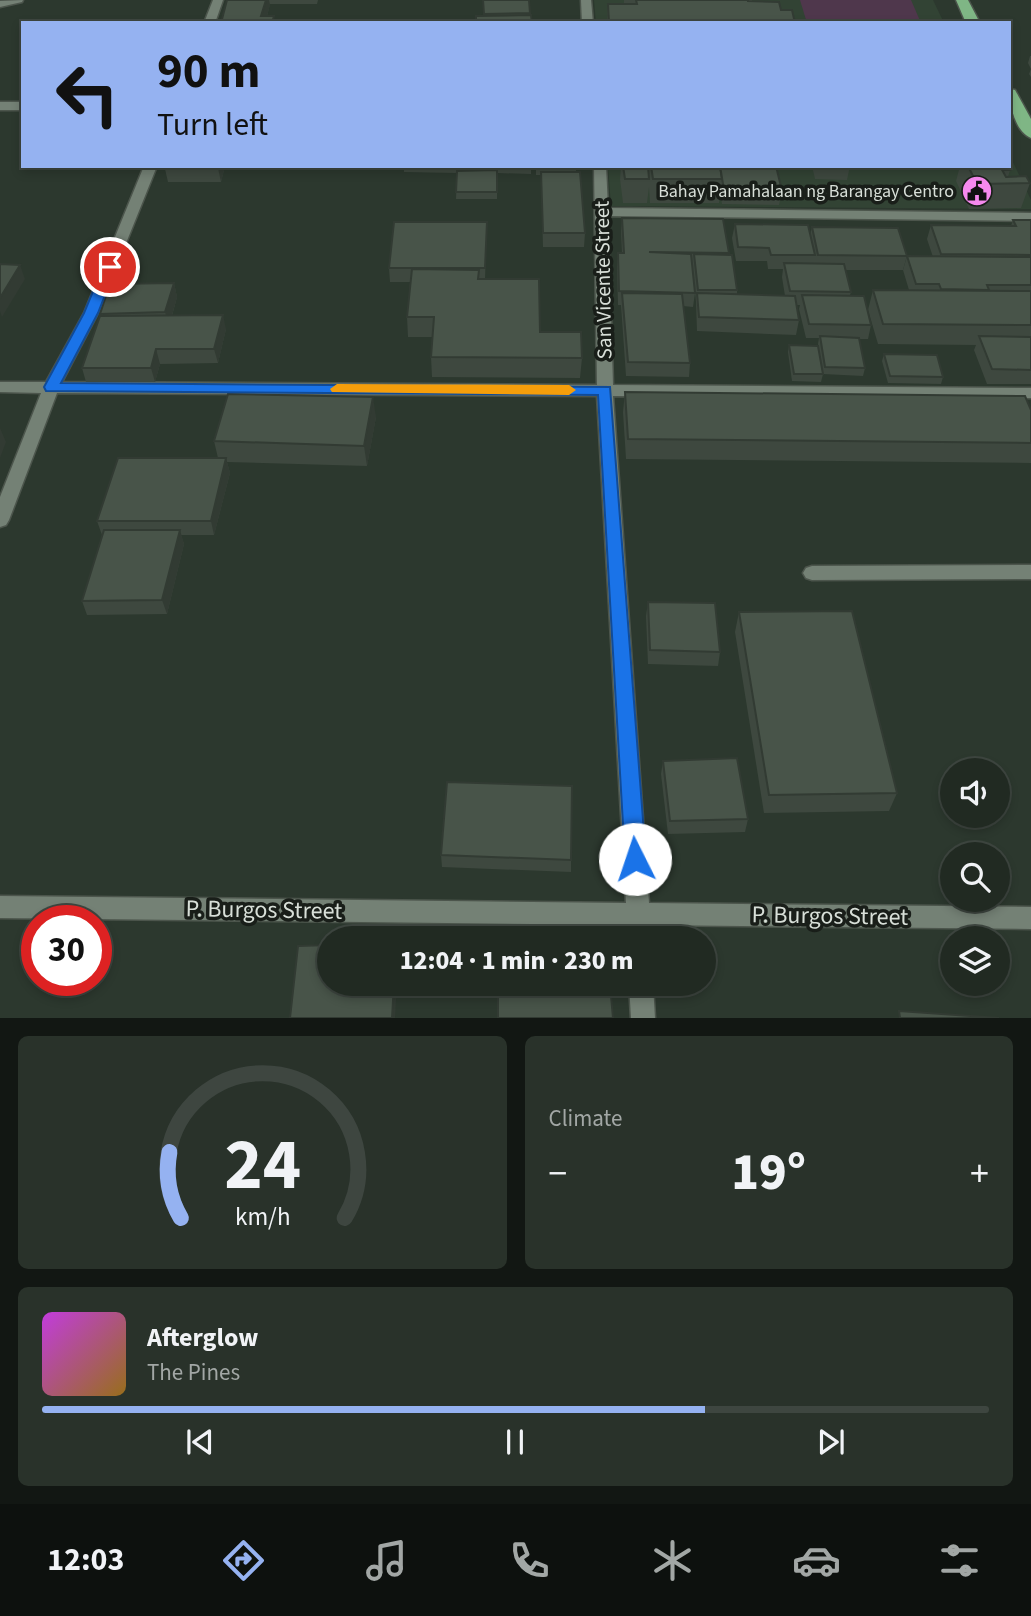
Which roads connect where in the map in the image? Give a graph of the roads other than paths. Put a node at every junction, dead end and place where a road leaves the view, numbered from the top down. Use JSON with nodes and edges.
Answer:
{"nodes":[{"id":1,"x":18,"y":0,"type":"edge"},
{"id":2,"x":218,"y":0,"type":"edge"},
{"id":3,"x":586,"y":0,"type":"edge"},
{"id":4,"x":962,"y":0,"type":"edge"},
{"id":5,"x":0,"y":4,"type":"edge"},
{"id":6,"x":210,"y":21,"type":"edge"},
{"id":7,"x":588,"y":21,"type":"edge"},
{"id":8,"x":972,"y":21,"type":"edge"},
{"id":9,"x":1011,"y":95,"type":"edge"},
{"id":10,"x":0,"y":106,"type":"edge"},
{"id":11,"x":21,"y":106,"type":"edge"},
{"id":12,"x":1031,"y":132,"type":"edge"},
{"id":13,"x":150,"y":168,"type":"edge"},
{"id":14,"x":600,"y":168,"type":"edge"},
{"id":15,"x":603,"y":212,"type":"junction"},
{"id":16,"x":1031,"y":217,"type":"edge"},
{"id":17,"x":0,"y":387,"type":"edge"},
{"id":18,"x":51,"y":387,"type":"junction"},
{"id":19,"x":605,"y":390,"type":"junction"},
{"id":20,"x":1031,"y":393,"type":"edge"},
{"id":21,"x":0,"y":520,"type":"edge"},
{"id":22,"x":1031,"y":572,"type":"edge"},
{"id":23,"x":812,"y":573,"type":"dead end"},
{"id":24,"x":0,"y":907,"type":"edge"},
{"id":25,"x":639,"y":914,"type":"junction"},
{"id":26,"x":1031,"y":918,"type":"edge"},
{"id":27,"x":640,"y":926,"type":"edge"},
{"id":28,"x":642,"y":996,"type":"edge"},
{"id":29,"x":643,"y":1017,"type":"edge"}],
"edges":[{"from":1,"to":5,"type":"street"},
{"from":2,"to":6,"type":"street"},
{"from":3,"to":7,"type":"street"},
{"from":4,"to":8,"type":"highway"},
{"from":9,"to":12,"type":"highway"},
{"from":10,"to":11,"type":"street"},
{"from":13,"to":18,"type":"street"},
{"from":14,"to":15,"type":"street","name":"San Vicente Street"},
{"from":15,"to":16,"type":"street"},
{"from":15,"to":19,"type":"street","name":"San Vicente Street"},
{"from":17,"to":18,"type":"street"},
{"from":18,"to":19,"type":"street"},
{"from":18,"to":21,"type":"street"},
{"from":19,"to":20,"type":"street"},
{"from":19,"to":25,"type":"street","name":"San Vicente Street"},
{"from":22,"to":23,"type":"street"},
{"from":24,"to":25,"type":"street","name":"P. Burgos Street"},
{"from":25,"to":26,"type":"street","name":"P. Burgos Street"},
{"from":25,"to":27,"type":"street","name":"San Vicente Street"},
{"from":28,"to":29,"type":"street"}]}
